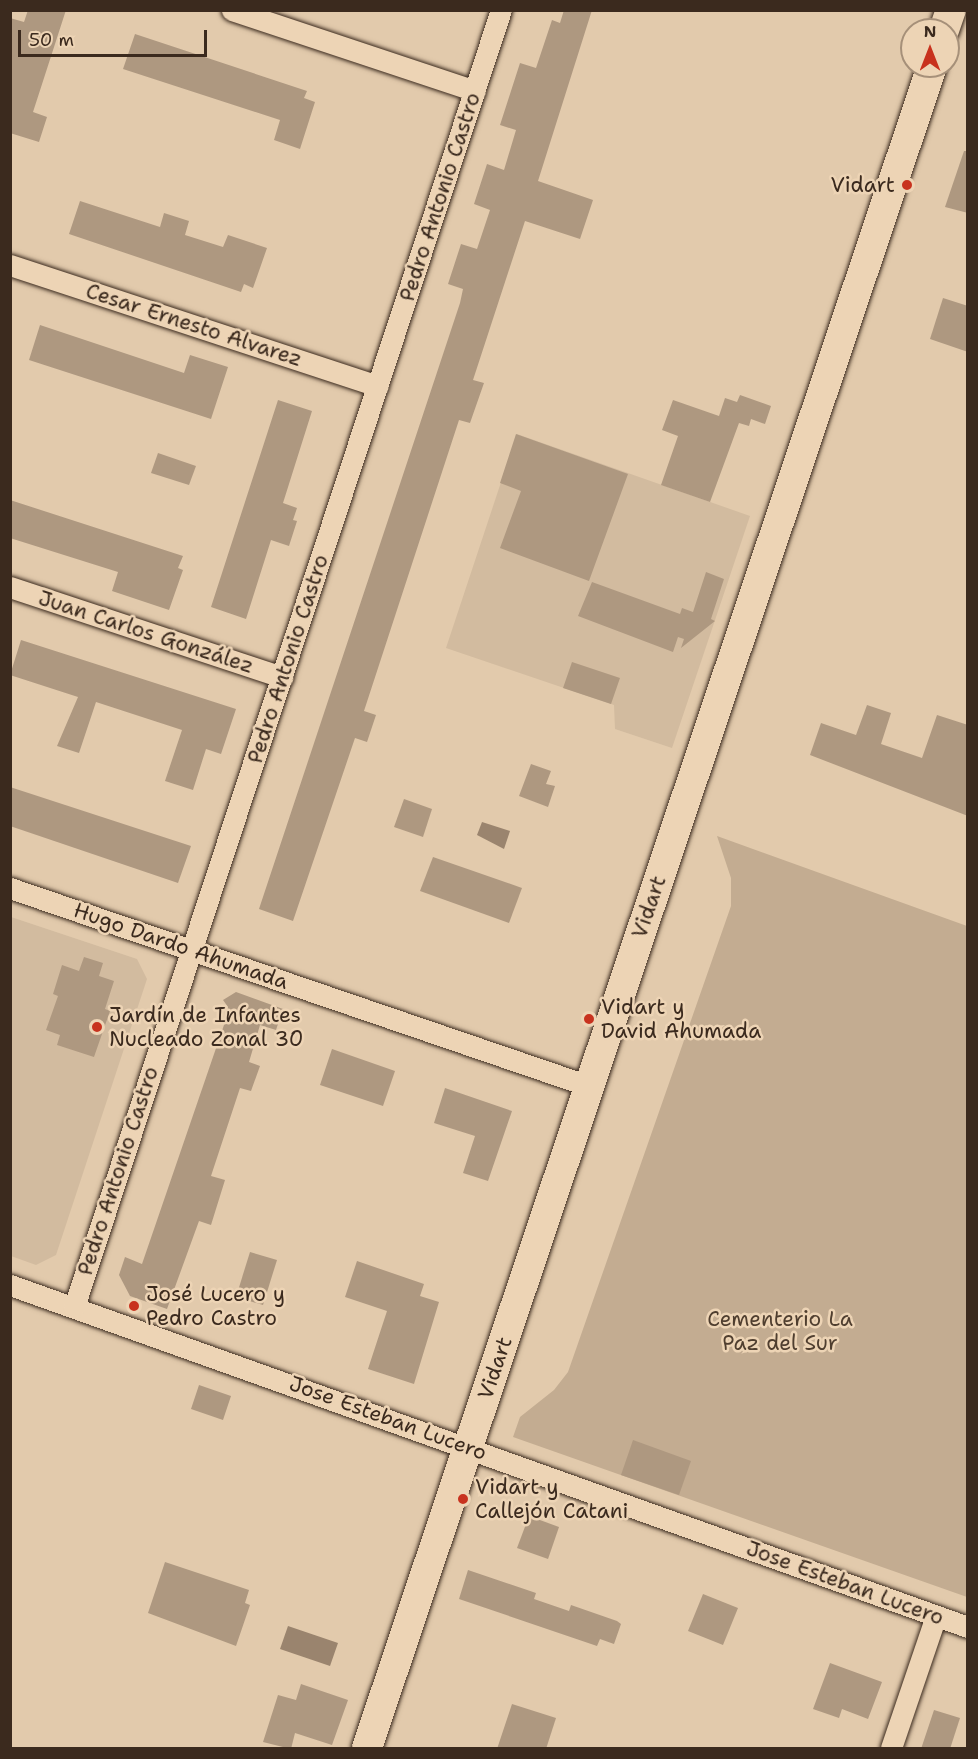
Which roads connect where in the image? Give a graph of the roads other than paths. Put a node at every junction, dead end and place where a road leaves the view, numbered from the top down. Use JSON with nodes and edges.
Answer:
{"nodes":[{"id":1,"x":232,"y":10,"type":"edge"},
{"id":2,"x":501,"y":10,"type":"edge"},
{"id":3,"x":928,"y":78,"type":"edge"},
{"id":4,"x":475,"y":91,"type":"junction"},
{"id":5,"x":10,"y":265,"type":"edge"},
{"id":6,"x":378,"y":386,"type":"junction"},
{"id":7,"x":10,"y":587,"type":"edge"},
{"id":8,"x":282,"y":677,"type":"junction"},
{"id":9,"x":10,"y":888,"type":"edge"},
{"id":10,"x":192,"y":949,"type":"junction"},
{"id":11,"x":590,"y":1086,"type":"junction"},
{"id":12,"x":10,"y":1285,"type":"edge"},
{"id":13,"x":74,"y":1307,"type":"junction"},
{"id":14,"x":468,"y":1446,"type":"junction"},
{"id":15,"x":936,"y":1616,"type":"junction"},
{"id":16,"x":968,"y":1627,"type":"edge"},
{"id":17,"x":367,"y":1749,"type":"edge"},
{"id":18,"x":891,"y":1749,"type":"edge"}],
"edges":[{"from":1,"to":4,"type":"street"},
{"from":2,"to":4,"type":"street","name":"Pedro Antonio Castro"},
{"from":3,"to":11,"type":"street","name":"Vidart"},
{"from":4,"to":6,"type":"street","name":"Pedro Antonio Castro"},
{"from":5,"to":6,"type":"street","name":"Cesar Ernesto Alvarez"},
{"from":6,"to":8,"type":"street","name":"Pedro Antonio Castro"},
{"from":7,"to":8,"type":"street","name":"Juan Carlos González"},
{"from":8,"to":10,"type":"street","name":"Pedro Antonio Castro"},
{"from":9,"to":10,"type":"street","name":"Hugo Dardo Ahumada"},
{"from":10,"to":11,"type":"street","name":"Hugo Dardo Ahumada"},
{"from":10,"to":13,"type":"street","name":"Pedro Antonio Castro"},
{"from":11,"to":14,"type":"street","name":"Vidart"},
{"from":12,"to":13,"type":"street","name":"Jose Esteban Lucero"},
{"from":13,"to":14,"type":"street","name":"Jose Esteban Lucero"},
{"from":14,"to":15,"type":"street","name":"Jose Esteban Lucero"},
{"from":14,"to":17,"type":"street","name":"Vidart"},
{"from":15,"to":16,"type":"street","name":"Jose Esteban Lucero"},
{"from":15,"to":18,"type":"street"}]}
